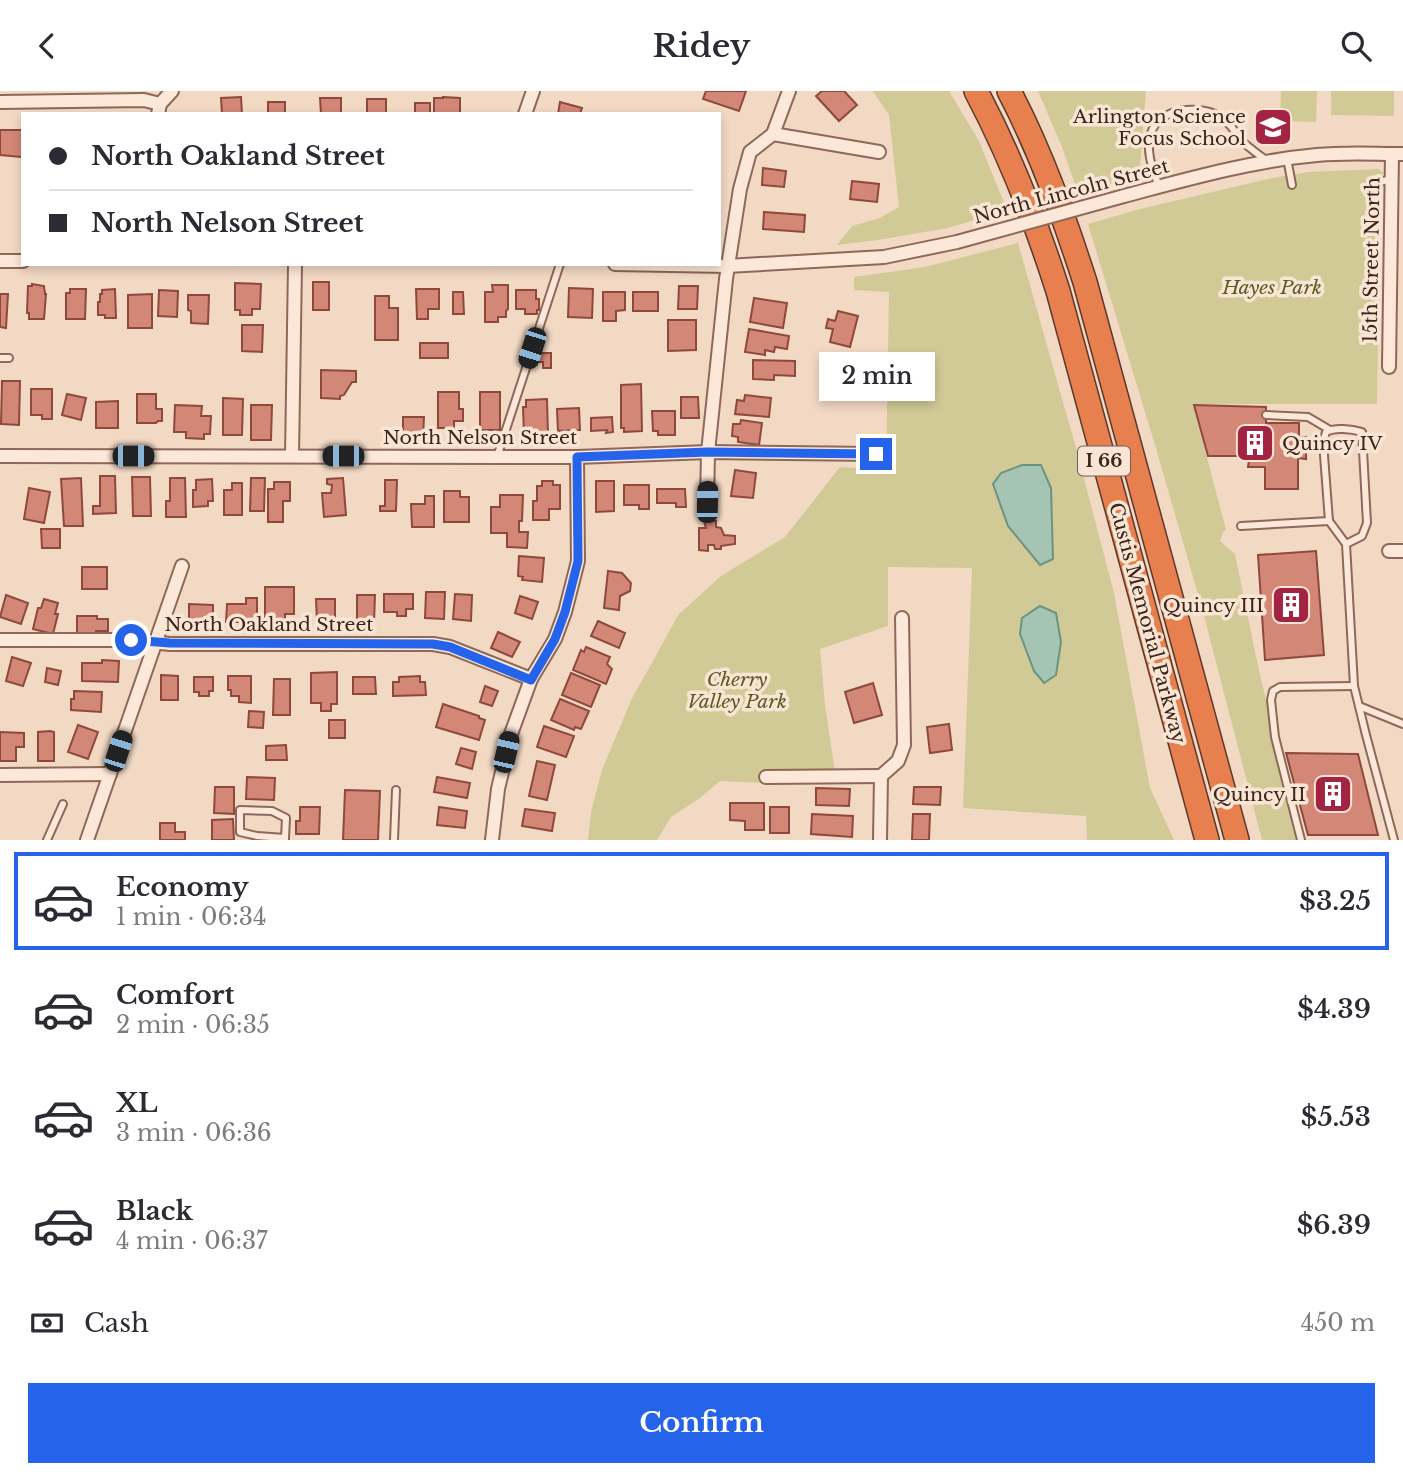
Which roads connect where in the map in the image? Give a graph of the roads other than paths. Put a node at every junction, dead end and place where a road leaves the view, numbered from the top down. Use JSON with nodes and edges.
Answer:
{"nodes":[{"id":1,"x":172,"y":91,"type":"edge"},
{"id":2,"x":533,"y":91,"type":"edge"},
{"id":3,"x":789,"y":91,"type":"edge"},
{"id":4,"x":976,"y":91,"type":"edge"},
{"id":5,"x":1009,"y":91,"type":"edge"},
{"id":6,"x":0,"y":102,"type":"edge"},
{"id":7,"x":159,"y":109,"type":"edge"},
{"id":8,"x":526,"y":112,"type":"edge"},
{"id":9,"x":773,"y":134,"type":"junction"},
{"id":10,"x":880,"y":152,"type":"dead end"},
{"id":11,"x":1397,"y":154,"type":"edge"},
{"id":12,"x":1287,"y":158,"type":"junction"},
{"id":13,"x":1267,"y":161,"type":"junction"},
{"id":14,"x":1391,"y":179,"type":"junction"},
{"id":15,"x":1292,"y":185,"type":"dead end"},
{"id":16,"x":1369,"y":185,"type":"dead end"},
{"id":17,"x":1158,"y":187,"type":"junction"},
{"id":18,"x":0,"y":261,"type":"edge"},
{"id":19,"x":21,"y":261,"type":"edge"},
{"id":20,"x":295,"y":266,"type":"edge"},
{"id":21,"x":559,"y":266,"type":"edge"},
{"id":22,"x":721,"y":266,"type":"edge"},
{"id":23,"x":727,"y":266,"type":"junction"},
{"id":24,"x":0,"y":358,"type":"edge"},
{"id":25,"x":9,"y":358,"type":"dead end"},
{"id":26,"x":1389,"y":367,"type":"dead end"},
{"id":27,"x":1266,"y":415,"type":"dead end"},
{"id":28,"x":1330,"y":430,"type":"junction"},
{"id":29,"x":708,"y":452,"type":"junction"},
{"id":30,"x":876,"y":454,"type":"dead end"},
{"id":31,"x":0,"y":456,"type":"edge"},
{"id":32,"x":292,"y":456,"type":"junction"},
{"id":33,"x":497,"y":457,"type":"junction"},
{"id":34,"x":577,"y":457,"type":"junction"},
{"id":35,"x":707,"y":502,"type":"dead end"},
{"id":36,"x":1329,"y":521,"type":"junction"},
{"id":37,"x":1241,"y":526,"type":"dead end"},
{"id":38,"x":1346,"y":544,"type":"junction"},
{"id":39,"x":1389,"y":551,"type":"dead end"},
{"id":40,"x":1403,"y":551,"type":"edge"},
{"id":41,"x":181,"y":566,"type":"dead end"},
{"id":42,"x":902,"y":618,"type":"dead end"},
{"id":43,"x":0,"y":640,"type":"edge"},
{"id":44,"x":155,"y":642,"type":"junction"},
{"id":45,"x":531,"y":680,"type":"junction"},
{"id":46,"x":1354,"y":686,"type":"junction"},
{"id":47,"x":1359,"y":706,"type":"junction"},
{"id":48,"x":1403,"y":724,"type":"edge"},
{"id":49,"x":110,"y":774,"type":"junction"},
{"id":50,"x":0,"y":775,"type":"edge"},
{"id":51,"x":881,"y":776,"type":"junction"},
{"id":52,"x":766,"y":777,"type":"dead end"},
{"id":53,"x":396,"y":790,"type":"dead end"},
{"id":54,"x":63,"y":804,"type":"dead end"},
{"id":55,"x":1403,"y":832,"type":"edge"},
{"id":56,"x":1393,"y":837,"type":"edge"},
{"id":57,"x":285,"y":839,"type":"edge"},
{"id":58,"x":47,"y":840,"type":"edge"},
{"id":59,"x":87,"y":840,"type":"edge"},
{"id":60,"x":394,"y":840,"type":"edge"},
{"id":61,"x":492,"y":840,"type":"edge"},
{"id":62,"x":880,"y":840,"type":"edge"},
{"id":63,"x":1207,"y":840,"type":"edge"},
{"id":64,"x":1237,"y":840,"type":"edge"},
{"id":65,"x":1301,"y":840,"type":"edge"}],
"edges":[{"from":1,"to":7,"type":"street"},
{"from":2,"to":8,"type":"street"},
{"from":3,"to":9,"type":"street"},
{"from":4,"to":63,"type":"highway","name":"Custis Memorial Parkway","number":"I 66"},
{"from":5,"to":64,"type":"highway","name":"Custis Memorial Parkway","number":"I 66"},
{"from":6,"to":7,"type":"street"},
{"from":9,"to":10,"type":"street"},
{"from":9,"to":23,"type":"street"},
{"from":11,"to":12,"type":"street","name":"North Lincoln Street"},
{"from":11,"to":14,"type":"street","name":"15th Street North"},
{"from":12,"to":13,"type":"street","name":"North Lincoln Street"},
{"from":12,"to":15,"type":"lane"},
{"from":13,"to":17,"type":"street","name":"North Lincoln Street"},
{"from":13,"to":17,"type":"lane"},
{"from":14,"to":16,"type":"lane"},
{"from":14,"to":26,"type":"street","name":"15th Street North"},
{"from":17,"to":23,"type":"street","name":"North Lincoln Street","bridge":true},
{"from":18,"to":19,"type":"street"},
{"from":20,"to":32,"type":"street"},
{"from":21,"to":33,"type":"lane"},
{"from":22,"to":23,"type":"street","name":"North Lincoln Street"},
{"from":23,"to":29,"type":"street"},
{"from":24,"to":25,"type":"lane"},
{"from":27,"to":28,"type":"lane"},
{"from":28,"to":36,"type":"lane"},
{"from":28,"to":38,"type":"lane"},
{"from":29,"to":30,"type":"street","name":"North Nelson Street"},
{"from":29,"to":34,"type":"street","name":"North Nelson Street"},
{"from":29,"to":35,"type":"street"},
{"from":31,"to":32,"type":"street","name":"North Nelson Street"},
{"from":32,"to":33,"type":"street","name":"North Nelson Street"},
{"from":33,"to":34,"type":"street","name":"North Nelson Street"},
{"from":34,"to":45,"type":"street"},
{"from":36,"to":37,"type":"lane"},
{"from":36,"to":38,"type":"lane"},
{"from":38,"to":46,"type":"lane"},
{"from":39,"to":40,"type":"street"},
{"from":41,"to":44,"type":"street"},
{"from":42,"to":51,"type":"street"},
{"from":43,"to":44,"type":"street","name":"North Oakland Street"},
{"from":44,"to":45,"type":"street","name":"North Oakland Street"},
{"from":44,"to":49,"type":"street"},
{"from":45,"to":61,"type":"street"},
{"from":46,"to":47,"type":"lane"},
{"from":46,"to":65,"type":"lane"},
{"from":47,"to":48,"type":"lane"},
{"from":47,"to":56,"type":"lane"},
{"from":49,"to":50,"type":"street"},
{"from":49,"to":59,"type":"street"},
{"from":51,"to":52,"type":"street"},
{"from":51,"to":62,"type":"street"},
{"from":53,"to":60,"type":"lane"},
{"from":54,"to":58,"type":"lane"},
{"from":55,"to":56,"type":"lane"},
{"from":57,"to":57,"type":"lane"}]}
